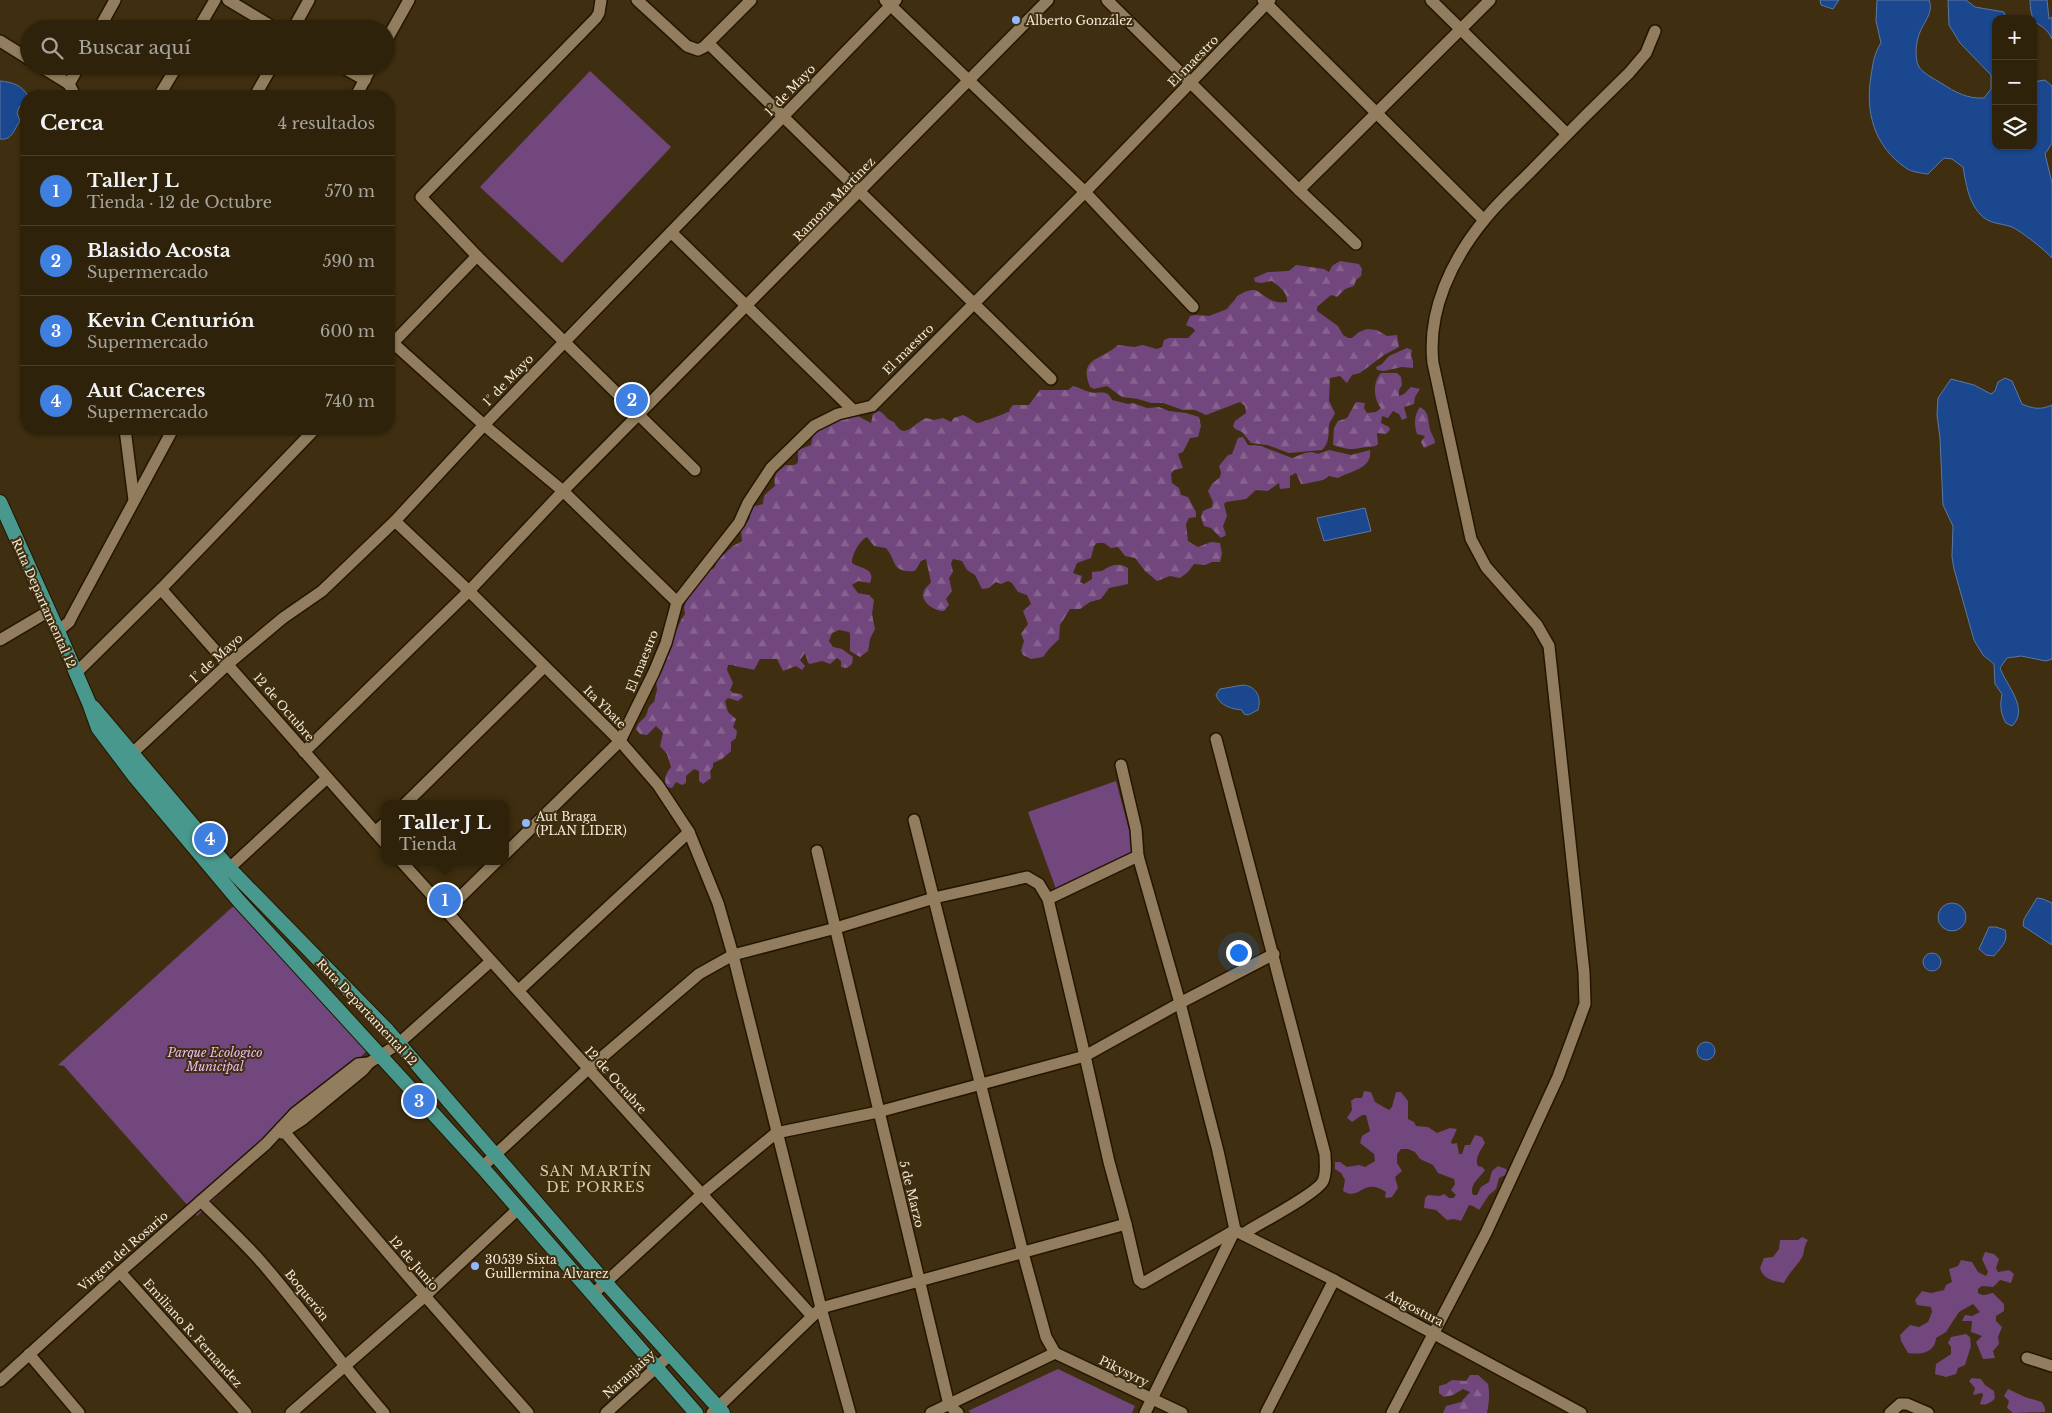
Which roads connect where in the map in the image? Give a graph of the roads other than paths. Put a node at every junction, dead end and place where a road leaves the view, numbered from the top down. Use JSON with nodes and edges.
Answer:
{"nodes":[{"id":1,"x":115,"y":0,"type":"edge"},
{"id":2,"x":215,"y":0,"type":"edge"},
{"id":3,"x":228,"y":0,"type":"edge"},
{"id":4,"x":309,"y":0,"type":"edge"},
{"id":5,"x":409,"y":0,"type":"edge"},
{"id":6,"x":601,"y":0,"type":"edge"},
{"id":7,"x":637,"y":0,"type":"edge"},
{"id":8,"x":751,"y":0,"type":"edge"},
{"id":9,"x":1048,"y":0,"type":"edge"},
{"id":10,"x":1107,"y":0,"type":"edge"},
{"id":11,"x":1431,"y":0,"type":"edge"},
{"id":12,"x":1490,"y":0,"type":"edge"},
{"id":13,"x":1267,"y":1,"type":"edge"},
{"id":14,"x":891,"y":2,"type":"edge"},
{"id":15,"x":104,"y":20,"type":"edge"},
{"id":16,"x":203,"y":20,"type":"edge"},
{"id":17,"x":261,"y":20,"type":"edge"},
{"id":18,"x":298,"y":20,"type":"edge"},
{"id":19,"x":395,"y":25,"type":"edge"},
{"id":20,"x":1461,"y":29,"type":"junction"},
{"id":21,"x":1655,"y":31,"type":"dead end"},
{"id":22,"x":0,"y":41,"type":"edge"},
{"id":23,"x":708,"y":43,"type":"junction"},
{"id":24,"x":20,"y":53,"type":"edge"},
{"id":25,"x":54,"y":75,"type":"edge"},
{"id":26,"x":74,"y":75,"type":"edge"},
{"id":27,"x":172,"y":75,"type":"edge"},
{"id":28,"x":267,"y":75,"type":"edge"},
{"id":29,"x":356,"y":75,"type":"edge"},
{"id":30,"x":368,"y":75,"type":"edge"},
{"id":31,"x":365,"y":80,"type":"junction"},
{"id":32,"x":969,"y":81,"type":"junction"},
{"id":33,"x":1191,"y":82,"type":"junction"},
{"id":34,"x":69,"y":84,"type":"junction"},
{"id":35,"x":72,"y":90,"type":"edge"},
{"id":36,"x":163,"y":90,"type":"edge"},
{"id":37,"x":258,"y":90,"type":"edge"},
{"id":38,"x":359,"y":90,"type":"edge"},
{"id":39,"x":1377,"y":112,"type":"junction"},
{"id":40,"x":783,"y":116,"type":"junction"},
{"id":41,"x":1568,"y":134,"type":"junction"},
{"id":42,"x":1299,"y":190,"type":"junction"},
{"id":43,"x":860,"y":192,"type":"junction"},
{"id":44,"x":1085,"y":192,"type":"junction"},
{"id":45,"x":1484,"y":220,"type":"junction"},
{"id":46,"x":671,"y":232,"type":"junction"},
{"id":47,"x":1356,"y":244,"type":"dead end"},
{"id":48,"x":477,"y":256,"type":"junction"},
{"id":49,"x":974,"y":303,"type":"junction"},
{"id":50,"x":746,"y":307,"type":"junction"},
{"id":51,"x":1193,"y":307,"type":"dead end"},
{"id":52,"x":395,"y":341,"type":"edge"},
{"id":53,"x":564,"y":342,"type":"junction"},
{"id":54,"x":395,"y":348,"type":"edge"},
{"id":55,"x":1051,"y":379,"type":"dead end"},
{"id":56,"x":853,"y":410,"type":"junction"},
{"id":57,"x":639,"y":416,"type":"junction"},
{"id":58,"x":484,"y":424,"type":"junction"},
{"id":59,"x":126,"y":435,"type":"edge"},
{"id":60,"x":170,"y":435,"type":"edge"},
{"id":61,"x":309,"y":435,"type":"edge"},
{"id":62,"x":695,"y":470,"type":"dead end"},
{"id":63,"x":564,"y":491,"type":"junction"},
{"id":64,"x":134,"y":500,"type":"junction"},
{"id":65,"x":0,"y":502,"type":"edge"},
{"id":66,"x":394,"y":521,"type":"junction"},
{"id":67,"x":161,"y":589,"type":"junction"},
{"id":68,"x":469,"y":591,"type":"junction"},
{"id":69,"x":677,"y":602,"type":"junction"},
{"id":70,"x":50,"y":611,"type":"junction"},
{"id":71,"x":58,"y":631,"type":"junction"},
{"id":72,"x":0,"y":640,"type":"edge"},
{"id":73,"x":228,"y":664,"type":"junction"},
{"id":74,"x":544,"y":667,"type":"junction"},
{"id":75,"x":76,"y":674,"type":"junction"},
{"id":76,"x":1216,"y":740,"type":"dead end"},
{"id":77,"x":620,"y":741,"type":"junction"},
{"id":78,"x":304,"y":752,"type":"junction"},
{"id":79,"x":128,"y":757,"type":"junction"},
{"id":80,"x":1121,"y":765,"type":"dead end"},
{"id":81,"x":327,"y":778,"type":"junction"},
{"id":82,"x":409,"y":800,"type":"edge"},
{"id":83,"x":914,"y":820,"type":"dead end"},
{"id":84,"x":381,"y":827,"type":"edge"},
{"id":85,"x":376,"y":832,"type":"junction"},
{"id":86,"x":689,"y":832,"type":"junction"},
{"id":87,"x":381,"y":838,"type":"edge"},
{"id":88,"x":509,"y":850,"type":"edge"},
{"id":89,"x":817,"y":851,"type":"dead end"},
{"id":90,"x":1138,"y":856,"type":"junction"},
{"id":91,"x":405,"y":865,"type":"edge"},
{"id":92,"x":493,"y":865,"type":"edge"},
{"id":93,"x":224,"y":873,"type":"junction"},
{"id":94,"x":934,"y":898,"type":"junction"},
{"id":95,"x":1048,"y":899,"type":"junction"},
{"id":96,"x":446,"y":911,"type":"junction"},
{"id":97,"x":836,"y":928,"type":"junction"},
{"id":98,"x":1274,"y":954,"type":"junction"},
{"id":99,"x":733,"y":955,"type":"junction"},
{"id":100,"x":490,"y":962,"type":"junction"},
{"id":101,"x":519,"y":990,"type":"junction"},
{"id":102,"x":1180,"y":1003,"type":"junction"},
{"id":103,"x":398,"y":1044,"type":"junction"},
{"id":104,"x":1085,"y":1056,"type":"junction"},
{"id":105,"x":375,"y":1059,"type":"junction"},
{"id":106,"x":587,"y":1070,"type":"junction"},
{"id":107,"x":982,"y":1085,"type":"junction"},
{"id":108,"x":878,"y":1112,"type":"junction"},
{"id":109,"x":283,"y":1130,"type":"junction"},
{"id":110,"x":776,"y":1132,"type":"junction"},
{"id":111,"x":494,"y":1155,"type":"junction"},
{"id":112,"x":482,"y":1167,"type":"junction"},
{"id":113,"x":702,"y":1194,"type":"junction"},
{"id":114,"x":201,"y":1201,"type":"junction"},
{"id":115,"x":518,"y":1209,"type":"junction"},
{"id":116,"x":1126,"y":1224,"type":"junction"},
{"id":117,"x":1239,"y":1232,"type":"junction"},
{"id":118,"x":1023,"y":1253,"type":"junction"},
{"id":119,"x":120,"y":1272,"type":"junction"},
{"id":120,"x":1334,"y":1280,"type":"junction"},
{"id":121,"x":919,"y":1281,"type":"junction"},
{"id":122,"x":605,"y":1282,"type":"junction"},
{"id":123,"x":593,"y":1294,"type":"junction"},
{"id":124,"x":424,"y":1296,"type":"junction"},
{"id":125,"x":821,"y":1308,"type":"junction"},
{"id":126,"x":812,"y":1316,"type":"junction"},
{"id":127,"x":1433,"y":1333,"type":"junction"},
{"id":128,"x":1055,"y":1353,"type":"junction"},
{"id":129,"x":29,"y":1354,"type":"junction"},
{"id":130,"x":670,"y":1355,"type":"junction"},
{"id":131,"x":2027,"y":1358,"type":"dead end"},
{"id":132,"x":2052,"y":1366,"type":"edge"},
{"id":133,"x":345,"y":1368,"type":"junction"},
{"id":134,"x":656,"y":1368,"type":"junction"},
{"id":135,"x":0,"y":1381,"type":"edge"},
{"id":136,"x":1152,"y":1400,"type":"junction"},
{"id":137,"x":948,"y":1405,"type":"junction"},
{"id":138,"x":717,"y":1411,"type":"edge"},
{"id":139,"x":79,"y":1413,"type":"edge"},
{"id":140,"x":246,"y":1413,"type":"edge"},
{"id":141,"x":291,"y":1413,"type":"edge"},
{"id":142,"x":384,"y":1413,"type":"edge"},
{"id":143,"x":528,"y":1413,"type":"edge"},
{"id":144,"x":606,"y":1413,"type":"edge"},
{"id":145,"x":696,"y":1413,"type":"edge"},
{"id":146,"x":850,"y":1413,"type":"edge"},
{"id":147,"x":931,"y":1413,"type":"edge"},
{"id":148,"x":958,"y":1413,"type":"edge"},
{"id":149,"x":1145,"y":1413,"type":"edge"},
{"id":150,"x":1182,"y":1413,"type":"edge"},
{"id":151,"x":1266,"y":1413,"type":"edge"},
{"id":152,"x":1392,"y":1413,"type":"edge"},
{"id":153,"x":1581,"y":1413,"type":"edge"},
{"id":154,"x":1890,"y":1413,"type":"edge"},
{"id":155,"x":1928,"y":1413,"type":"edge"}],
"edges":[{"from":1,"to":15,"type":"street"},
{"from":2,"to":16,"type":"street"},
{"from":3,"to":17,"type":"street"},
{"from":4,"to":18,"type":"street"},
{"from":5,"to":19,"type":"street"},
{"from":6,"to":48,"type":"street"},
{"from":7,"to":23,"type":"street"},
{"from":8,"to":23,"type":"street"},
{"from":9,"to":32,"type":"street","name":"Ramona Martinez"},
{"from":10,"to":33,"type":"street"},
{"from":11,"to":20,"type":"street"},
{"from":12,"to":20,"type":"street"},
{"from":13,"to":33,"type":"street","name":"El maestro"},
{"from":13,"to":39,"type":"street"},
{"from":14,"to":32,"type":"street"},
{"from":14,"to":40,"type":"street","name":"1° de Mayo"},
{"from":20,"to":39,"type":"street"},
{"from":20,"to":41,"type":"street"},
{"from":21,"to":41,"type":"street"},
{"from":22,"to":24,"type":"street"},
{"from":23,"to":40,"type":"street"},
{"from":25,"to":34,"type":"street"},
{"from":26,"to":34,"type":"street"},
{"from":27,"to":36,"type":"street"},
{"from":28,"to":37,"type":"street"},
{"from":29,"to":31,"type":"street"},
{"from":30,"to":31,"type":"street"},
{"from":31,"to":38,"type":"street"},
{"from":32,"to":43,"type":"street","name":"Ramona Martinez"},
{"from":32,"to":44,"type":"street"},
{"from":33,"to":42,"type":"street"},
{"from":33,"to":44,"type":"street","name":"El maestro"},
{"from":34,"to":35,"type":"street"},
{"from":39,"to":42,"type":"street"},
{"from":39,"to":45,"type":"street"},
{"from":40,"to":43,"type":"street"},
{"from":40,"to":46,"type":"street","name":"1° de Mayo"},
{"from":41,"to":45,"type":"street"},
{"from":42,"to":47,"type":"street"},
{"from":43,"to":49,"type":"street"},
{"from":43,"to":50,"type":"street","name":"Ramona Martinez"},
{"from":44,"to":49,"type":"street","name":"El maestro"},
{"from":44,"to":51,"type":"street"},
{"from":45,"to":127,"type":"street"},
{"from":46,"to":50,"type":"street"},
{"from":46,"to":53,"type":"street","name":"1° de Mayo"},
{"from":48,"to":52,"type":"street"},
{"from":48,"to":53,"type":"street"},
{"from":49,"to":55,"type":"street"},
{"from":49,"to":56,"type":"street","name":"El maestro"},
{"from":50,"to":56,"type":"street"},
{"from":50,"to":57,"type":"street","name":"Ramona Martinez"},
{"from":53,"to":57,"type":"street"},
{"from":53,"to":58,"type":"street","name":"1° de Mayo"},
{"from":54,"to":58,"type":"street"},
{"from":56,"to":69,"type":"street","name":"El maestro"},
{"from":57,"to":62,"type":"street"},
{"from":57,"to":63,"type":"street","name":"Ramona Martinez"},
{"from":58,"to":63,"type":"street"},
{"from":58,"to":66,"type":"street","name":"1° de Mayo"},
{"from":59,"to":64,"type":"street"},
{"from":60,"to":64,"type":"street"},
{"from":61,"to":67,"type":"street"},
{"from":63,"to":68,"type":"street","name":"Ramona Martinez"},
{"from":63,"to":69,"type":"street"},
{"from":64,"to":71,"type":"street"},
{"from":65,"to":70,"type":"main road","name":"Ruta Departamental 12"},
{"from":66,"to":68,"type":"street","name":"Ita Ybate"},
{"from":66,"to":73,"type":"street","name":"1° de Mayo"},
{"from":67,"to":73,"type":"street","name":"12 de Octubre"},
{"from":67,"to":75,"type":"street"},
{"from":68,"to":74,"type":"street","name":"Ita Ybate"},
{"from":68,"to":78,"type":"street","name":"Ramona Martinez"},
{"from":69,"to":77,"type":"street","name":"El maestro"},
{"from":70,"to":71,"type":"main road","name":"Ruta Departamental 12"},
{"from":70,"to":72,"type":"street"},
{"from":71,"to":75,"type":"main road","name":"Ruta Departamental 12"},
{"from":73,"to":78,"type":"street","name":"12 de Octubre"},
{"from":73,"to":79,"type":"street","name":"1° de Mayo"},
{"from":74,"to":77,"type":"street","name":"Ita Ybate"},
{"from":74,"to":82,"type":"street"},
{"from":75,"to":79,"type":"main road","name":"Ruta Departamental 12"},
{"from":76,"to":98,"type":"street"},
{"from":77,"to":86,"type":"street","name":"Ita Ybate"},
{"from":77,"to":88,"type":"street","name":"El maestro"},
{"from":78,"to":81,"type":"street","name":"12 de Octubre"},
{"from":79,"to":93,"type":"main road","name":"Ruta Departamental 12"},
{"from":80,"to":90,"type":"street"},
{"from":81,"to":85,"type":"street","name":"12 de Octubre"},
{"from":81,"to":93,"type":"street"},
{"from":83,"to":94,"type":"street"},
{"from":84,"to":85,"type":"street"},
{"from":85,"to":87,"type":"street","name":"12 de Octubre"},
{"from":86,"to":99,"type":"street","name":"Ita Ybate"},
{"from":86,"to":101,"type":"street"},
{"from":89,"to":97,"type":"street","name":"5 de Marzo"},
{"from":90,"to":95,"type":"street"},
{"from":90,"to":102,"type":"street"},
{"from":91,"to":96,"type":"street","name":"12 de Octubre"},
{"from":92,"to":96,"type":"street"},
{"from":93,"to":103,"type":"main road","name":"Ruta Departamental 12"},
{"from":93,"to":105,"type":"main road","name":"Ruta Departamental 12"},
{"from":94,"to":95,"type":"street"},
{"from":94,"to":97,"type":"street"},
{"from":94,"to":107,"type":"street"},
{"from":95,"to":104,"type":"street"},
{"from":96,"to":100,"type":"street","name":"12 de Octubre"},
{"from":97,"to":99,"type":"street"},
{"from":97,"to":108,"type":"street","name":"5 de Marzo"},
{"from":98,"to":102,"type":"street"},
{"from":98,"to":117,"type":"street"},
{"from":99,"to":106,"type":"street"},
{"from":99,"to":110,"type":"street","name":"Ita Ybate"},
{"from":100,"to":101,"type":"street","name":"12 de Octubre"},
{"from":100,"to":103,"type":"street","name":"Virgen del Rosario"},
{"from":101,"to":106,"type":"street","name":"12 de Octubre"},
{"from":102,"to":104,"type":"street"},
{"from":102,"to":117,"type":"street"},
{"from":103,"to":105,"type":"street","name":"Virgen del Rosario"},
{"from":103,"to":111,"type":"main road","name":"Ruta Departamental 12"},
{"from":104,"to":107,"type":"street"},
{"from":104,"to":116,"type":"street"},
{"from":105,"to":109,"type":"street","name":"Virgen del Rosario"},
{"from":105,"to":112,"type":"main road","name":"Ruta Departamental 12"},
{"from":106,"to":111,"type":"street"},
{"from":106,"to":113,"type":"street","name":"12 de Octubre"},
{"from":107,"to":108,"type":"street"},
{"from":107,"to":118,"type":"street"},
{"from":108,"to":110,"type":"street"},
{"from":108,"to":121,"type":"street","name":"5 de Marzo"},
{"from":109,"to":114,"type":"street","name":"Virgen del Rosario"},
{"from":109,"to":124,"type":"street","name":"12 de Junio"},
{"from":110,"to":113,"type":"street"},
{"from":110,"to":125,"type":"street","name":"Ita Ybate"},
{"from":111,"to":112,"type":"street"},
{"from":111,"to":122,"type":"main road","name":"Ruta Departamental 12"},
{"from":112,"to":115,"type":"main road","name":"Ruta Departamental 12"},
{"from":113,"to":122,"type":"street"},
{"from":113,"to":126,"type":"street","name":"12 de Octubre"},
{"from":114,"to":119,"type":"street","name":"Virgen del Rosario"},
{"from":114,"to":133,"type":"street","name":"Boquerón"},
{"from":115,"to":123,"type":"main road","name":"Ruta Departamental 12"},
{"from":115,"to":124,"type":"street"},
{"from":116,"to":117,"type":"street"},
{"from":116,"to":118,"type":"street"},
{"from":117,"to":120,"type":"street","name":"Angostura"},
{"from":117,"to":136,"type":"street"},
{"from":118,"to":121,"type":"street"},
{"from":118,"to":128,"type":"street"},
{"from":119,"to":129,"type":"street","name":"Virgen del Rosario"},
{"from":119,"to":140,"type":"street","name":"Emiliano R. Fernandez"},
{"from":120,"to":127,"type":"street","name":"Angostura"},
{"from":120,"to":151,"type":"street"},
{"from":121,"to":125,"type":"street"},
{"from":121,"to":137,"type":"street","name":"5 de Marzo"},
{"from":122,"to":123,"type":"street"},
{"from":122,"to":130,"type":"main road","name":"Ruta Departamental 12"},
{"from":123,"to":134,"type":"main road","name":"Ruta Departamental 12"},
{"from":124,"to":133,"type":"street"},
{"from":124,"to":143,"type":"street","name":"12 de Junio"},
{"from":125,"to":126,"type":"street"},
{"from":125,"to":146,"type":"street","name":"Ita Ybate"},
{"from":126,"to":138,"type":"street"},
{"from":127,"to":152,"type":"street"},
{"from":127,"to":153,"type":"street","name":"Angostura"},
{"from":128,"to":136,"type":"street","name":"Pikysyry"},
{"from":128,"to":137,"type":"street"},
{"from":129,"to":135,"type":"street","name":"Virgen del Rosario"},
{"from":129,"to":139,"type":"street"},
{"from":130,"to":134,"type":"street","name":"Naranjaisy"},
{"from":130,"to":138,"type":"main road","name":"Ruta Departamental 12"},
{"from":131,"to":132,"type":"street"},
{"from":133,"to":141,"type":"street"},
{"from":133,"to":142,"type":"street","name":"Boquerón"},
{"from":134,"to":144,"type":"street","name":"Naranjaisy"},
{"from":134,"to":145,"type":"main road","name":"Ruta Departamental 12"},
{"from":136,"to":149,"type":"street"},
{"from":136,"to":150,"type":"street","name":"Pikysyry"},
{"from":137,"to":147,"type":"street"},
{"from":137,"to":148,"type":"street"},
{"from":154,"to":155,"type":"street"}]}
